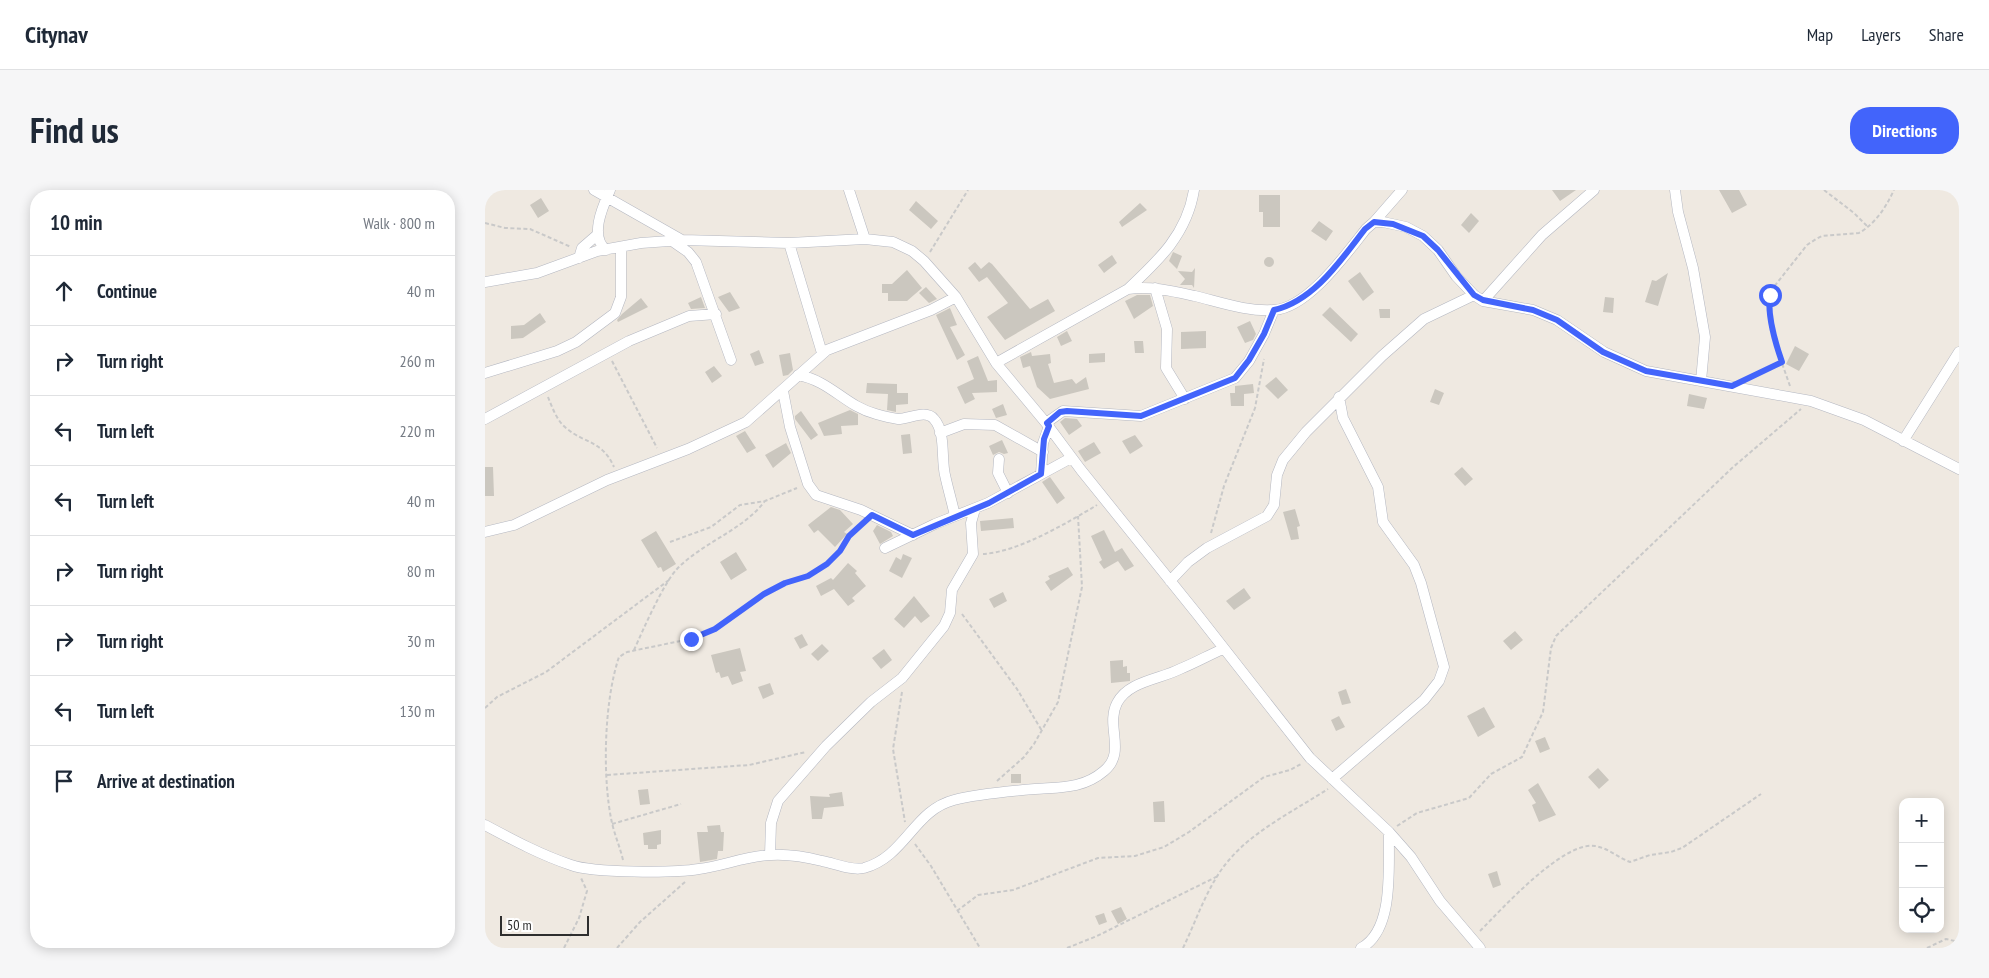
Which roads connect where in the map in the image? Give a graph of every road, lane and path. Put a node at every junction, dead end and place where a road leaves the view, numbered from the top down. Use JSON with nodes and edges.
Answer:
{"nodes":[{"id":1,"x":593,"y":190,"type":"edge"},
{"id":2,"x":849,"y":190,"type":"edge"},
{"id":3,"x":967,"y":190,"type":"edge"},
{"id":4,"x":1195,"y":190,"type":"edge"},
{"id":5,"x":1402,"y":190,"type":"edge"},
{"id":6,"x":1594,"y":190,"type":"edge"},
{"id":7,"x":1675,"y":190,"type":"edge"},
{"id":8,"x":1824,"y":190,"type":"edge"},
{"id":9,"x":1894,"y":190,"type":"edge"},
{"id":10,"x":609,"y":194,"type":"edge"},
{"id":11,"x":1374,"y":222,"type":"junction"},
{"id":12,"x":485,"y":223,"type":"edge"},
{"id":13,"x":1868,"y":227,"type":"junction"},
{"id":14,"x":597,"y":235,"type":"junction"},
{"id":15,"x":865,"y":238,"type":"junction"},
{"id":16,"x":677,"y":241,"type":"junction"},
{"id":17,"x":789,"y":243,"type":"junction"},
{"id":18,"x":621,"y":247,"type":"junction"},
{"id":19,"x":606,"y":250,"type":"junction"},
{"id":20,"x":580,"y":253,"type":"junction"},
{"id":21,"x":924,"y":261,"type":"junction"},
{"id":22,"x":485,"y":282,"type":"edge"},
{"id":23,"x":1155,"y":288,"type":"junction"},
{"id":24,"x":1127,"y":289,"type":"junction"},
{"id":25,"x":956,"y":297,"type":"junction"},
{"id":26,"x":1478,"y":298,"type":"junction"},
{"id":27,"x":1274,"y":310,"type":"junction"},
{"id":28,"x":716,"y":314,"type":"junction"},
{"id":29,"x":1264,"y":334,"type":"junction"},
{"id":30,"x":1959,"y":352,"type":"edge"},
{"id":31,"x":822,"y":353,"type":"junction"},
{"id":32,"x":608,"y":354,"type":"junction"},
{"id":33,"x":731,"y":360,"type":"dead end"},
{"id":34,"x":996,"y":362,"type":"junction"},
{"id":35,"x":1782,"y":362,"type":"junction"},
{"id":36,"x":485,"y":373,"type":"edge"},
{"id":37,"x":798,"y":375,"type":"junction"},
{"id":38,"x":1701,"y":381,"type":"junction"},
{"id":39,"x":1732,"y":386,"type":"junction"},
{"id":40,"x":543,"y":388,"type":"junction"},
{"id":41,"x":783,"y":391,"type":"junction"},
{"id":42,"x":1339,"y":397,"type":"junction"},
{"id":43,"x":1793,"y":398,"type":"junction"},
{"id":44,"x":1185,"y":399,"type":"junction"},
{"id":45,"x":1811,"y":401,"type":"junction"},
{"id":46,"x":485,"y":419,"type":"edge"},
{"id":47,"x":1048,"y":425,"type":"junction"},
{"id":48,"x":940,"y":432,"type":"junction"},
{"id":49,"x":1903,"y":441,"type":"junction"},
{"id":50,"x":1043,"y":452,"type":"junction"},
{"id":51,"x":1071,"y":458,"type":"junction"},
{"id":52,"x":663,"y":459,"type":"junction"},
{"id":53,"x":999,"y":459,"type":"dead end"},
{"id":54,"x":1959,"y":469,"type":"edge"},
{"id":55,"x":1041,"y":474,"type":"junction"},
{"id":56,"x":618,"y":476,"type":"junction"},
{"id":57,"x":809,"y":484,"type":"junction"},
{"id":58,"x":1007,"y":493,"type":"junction"},
{"id":59,"x":765,"y":501,"type":"junction"},
{"id":60,"x":1105,"y":501,"type":"junction"},
{"id":61,"x":975,"y":509,"type":"junction"},
{"id":62,"x":872,"y":515,"type":"junction"},
{"id":63,"x":955,"y":516,"type":"junction"},
{"id":64,"x":1077,"y":516,"type":"junction"},
{"id":65,"x":485,"y":532,"type":"edge"},
{"id":66,"x":913,"y":535,"type":"junction"},
{"id":67,"x":670,"y":542,"type":"dead end"},
{"id":68,"x":885,"y":548,"type":"dead end"},
{"id":69,"x":1207,"y":548,"type":"junction"},
{"id":70,"x":973,"y":554,"type":"junction"},
{"id":71,"x":669,"y":580,"type":"junction"},
{"id":72,"x":1170,"y":581,"type":"junction"},
{"id":73,"x":961,"y":612,"type":"dead end"},
{"id":74,"x":1223,"y":649,"type":"junction"},
{"id":75,"x":634,"y":650,"type":"junction"},
{"id":76,"x":902,"y":678,"type":"junction"},
{"id":77,"x":485,"y":708,"type":"edge"},
{"id":78,"x":1042,"y":731,"type":"junction"},
{"id":79,"x":809,"y":751,"type":"dead end"},
{"id":80,"x":1310,"y":758,"type":"junction"},
{"id":81,"x":607,"y":775,"type":"junction"},
{"id":82,"x":1335,"y":781,"type":"junction"},
{"id":83,"x":991,"y":785,"type":"dead end"},
{"id":84,"x":1761,"y":794,"type":"dead end"},
{"id":85,"x":681,"y":804,"type":"dead end"},
{"id":86,"x":612,"y":824,"type":"junction"},
{"id":87,"x":485,"y":825,"type":"edge"},
{"id":88,"x":1389,"y":832,"type":"junction"},
{"id":89,"x":909,"y":836,"type":"junction"},
{"id":90,"x":770,"y":854,"type":"junction"},
{"id":91,"x":573,"y":866,"type":"junction"},
{"id":92,"x":625,"y":870,"type":"junction"},
{"id":93,"x":1218,"y":876,"type":"junction"},
{"id":94,"x":686,"y":882,"type":"dead end"},
{"id":95,"x":957,"y":912,"type":"junction"},
{"id":96,"x":1473,"y":938,"type":"junction"},
{"id":97,"x":1959,"y":942,"type":"edge"},
{"id":98,"x":564,"y":948,"type":"edge"},
{"id":99,"x":617,"y":948,"type":"edge"},
{"id":100,"x":980,"y":948,"type":"edge"},
{"id":101,"x":1067,"y":948,"type":"edge"},
{"id":102,"x":1183,"y":948,"type":"edge"},
{"id":103,"x":1361,"y":948,"type":"edge"},
{"id":104,"x":1480,"y":948,"type":"edge"},
{"id":105,"x":1927,"y":948,"type":"edge"}],
"edges":[{"from":1,"to":10,"type":"street"},
{"from":2,"to":15,"type":"street"},
{"from":3,"to":21,"type":"path"},
{"from":4,"to":24,"type":"street"},
{"from":5,"to":11,"type":"street"},
{"from":6,"to":26,"type":"street"},
{"from":7,"to":38,"type":"street"},
{"from":8,"to":13,"type":"path"},
{"from":9,"to":13,"type":"path"},
{"from":10,"to":14,"type":"street"},
{"from":10,"to":16,"type":"street"},
{"from":11,"to":26,"type":"street"},
{"from":11,"to":27,"type":"street"},
{"from":12,"to":20,"type":"path"},
{"from":13,"to":35,"type":"path"},
{"from":14,"to":19,"type":"street"},
{"from":14,"to":20,"type":"street"},
{"from":15,"to":17,"type":"street"},
{"from":15,"to":21,"type":"street"},
{"from":16,"to":17,"type":"street"},
{"from":16,"to":18,"type":"street"},
{"from":16,"to":28,"type":"street"},
{"from":17,"to":31,"type":"street"},
{"from":18,"to":19,"type":"street"},
{"from":18,"to":36,"type":"street"},
{"from":19,"to":20,"type":"street"},
{"from":20,"to":22,"type":"street"},
{"from":21,"to":25,"type":"street"},
{"from":23,"to":24,"type":"street"},
{"from":23,"to":27,"type":"street"},
{"from":23,"to":44,"type":"street"},
{"from":24,"to":34,"type":"street"},
{"from":25,"to":31,"type":"street"},
{"from":25,"to":34,"type":"street"},
{"from":26,"to":38,"type":"street"},
{"from":26,"to":42,"type":"street"},
{"from":27,"to":29,"type":"street"},
{"from":28,"to":32,"type":"street"},
{"from":28,"to":33,"type":"street"},
{"from":29,"to":44,"type":"street"},
{"from":29,"to":69,"type":"path"},
{"from":30,"to":49,"type":"street"},
{"from":31,"to":37,"type":"street"},
{"from":32,"to":40,"type":"street"},
{"from":32,"to":52,"type":"path"},
{"from":34,"to":47,"type":"street"},
{"from":35,"to":39,"type":"path"},
{"from":35,"to":43,"type":"path"},
{"from":37,"to":41,"type":"street"},
{"from":37,"to":48,"type":"street"},
{"from":38,"to":39,"type":"street"},
{"from":39,"to":43,"type":"street"},
{"from":40,"to":46,"type":"street"},
{"from":40,"to":56,"type":"path"},
{"from":41,"to":52,"type":"street"},
{"from":41,"to":57,"type":"street"},
{"from":42,"to":69,"type":"street"},
{"from":42,"to":82,"type":"street"},
{"from":43,"to":45,"type":"street"},
{"from":44,"to":47,"type":"street"},
{"from":45,"to":49,"type":"street"},
{"from":45,"to":88,"type":"path"},
{"from":47,"to":50,"type":"street"},
{"from":47,"to":51,"type":"street"},
{"from":48,"to":50,"type":"street"},
{"from":48,"to":63,"type":"street"},
{"from":49,"to":54,"type":"street"},
{"from":50,"to":55,"type":"street"},
{"from":51,"to":55,"type":"street"},
{"from":51,"to":60,"type":"street"},
{"from":52,"to":56,"type":"street"},
{"from":53,"to":58,"type":"street"},
{"from":55,"to":58,"type":"street"},
{"from":56,"to":65,"type":"street"},
{"from":57,"to":59,"type":"path"},
{"from":57,"to":62,"type":"street"},
{"from":58,"to":61,"type":"street"},
{"from":59,"to":67,"type":"path"},
{"from":59,"to":71,"type":"path"},
{"from":60,"to":64,"type":"path"},
{"from":60,"to":72,"type":"street"},
{"from":61,"to":63,"type":"street"},
{"from":61,"to":70,"type":"street"},
{"from":62,"to":66,"type":"street"},
{"from":62,"to":75,"type":"path"},
{"from":63,"to":66,"type":"street"},
{"from":64,"to":70,"type":"path"},
{"from":64,"to":78,"type":"path"},
{"from":66,"to":68,"type":"street"},
{"from":69,"to":72,"type":"street"},
{"from":70,"to":76,"type":"street"},
{"from":71,"to":75,"type":"path"},
{"from":71,"to":77,"type":"path"},
{"from":72,"to":74,"type":"street"},
{"from":73,"to":78,"type":"path"},
{"from":74,"to":80,"type":"street"},
{"from":74,"to":89,"type":"street"},
{"from":75,"to":81,"type":"path"},
{"from":76,"to":89,"type":"path"},
{"from":76,"to":90,"type":"street"},
{"from":78,"to":83,"type":"path"},
{"from":79,"to":81,"type":"path"},
{"from":80,"to":82,"type":"street"},
{"from":80,"to":95,"type":"path"},
{"from":81,"to":86,"type":"path"},
{"from":82,"to":88,"type":"street"},
{"from":82,"to":93,"type":"path"},
{"from":84,"to":96,"type":"path"},
{"from":85,"to":86,"type":"path"},
{"from":86,"to":92,"type":"path"},
{"from":87,"to":91,"type":"street"},
{"from":88,"to":96,"type":"street"},
{"from":88,"to":103,"type":"street"},
{"from":89,"to":90,"type":"street"},
{"from":89,"to":95,"type":"path"},
{"from":90,"to":92,"type":"street"},
{"from":91,"to":92,"type":"street"},
{"from":91,"to":98,"type":"path"},
{"from":93,"to":101,"type":"path"},
{"from":93,"to":102,"type":"path"},
{"from":94,"to":99,"type":"path"},
{"from":95,"to":100,"type":"path"},
{"from":96,"to":104,"type":"street"},
{"from":97,"to":105,"type":"path"}]}
